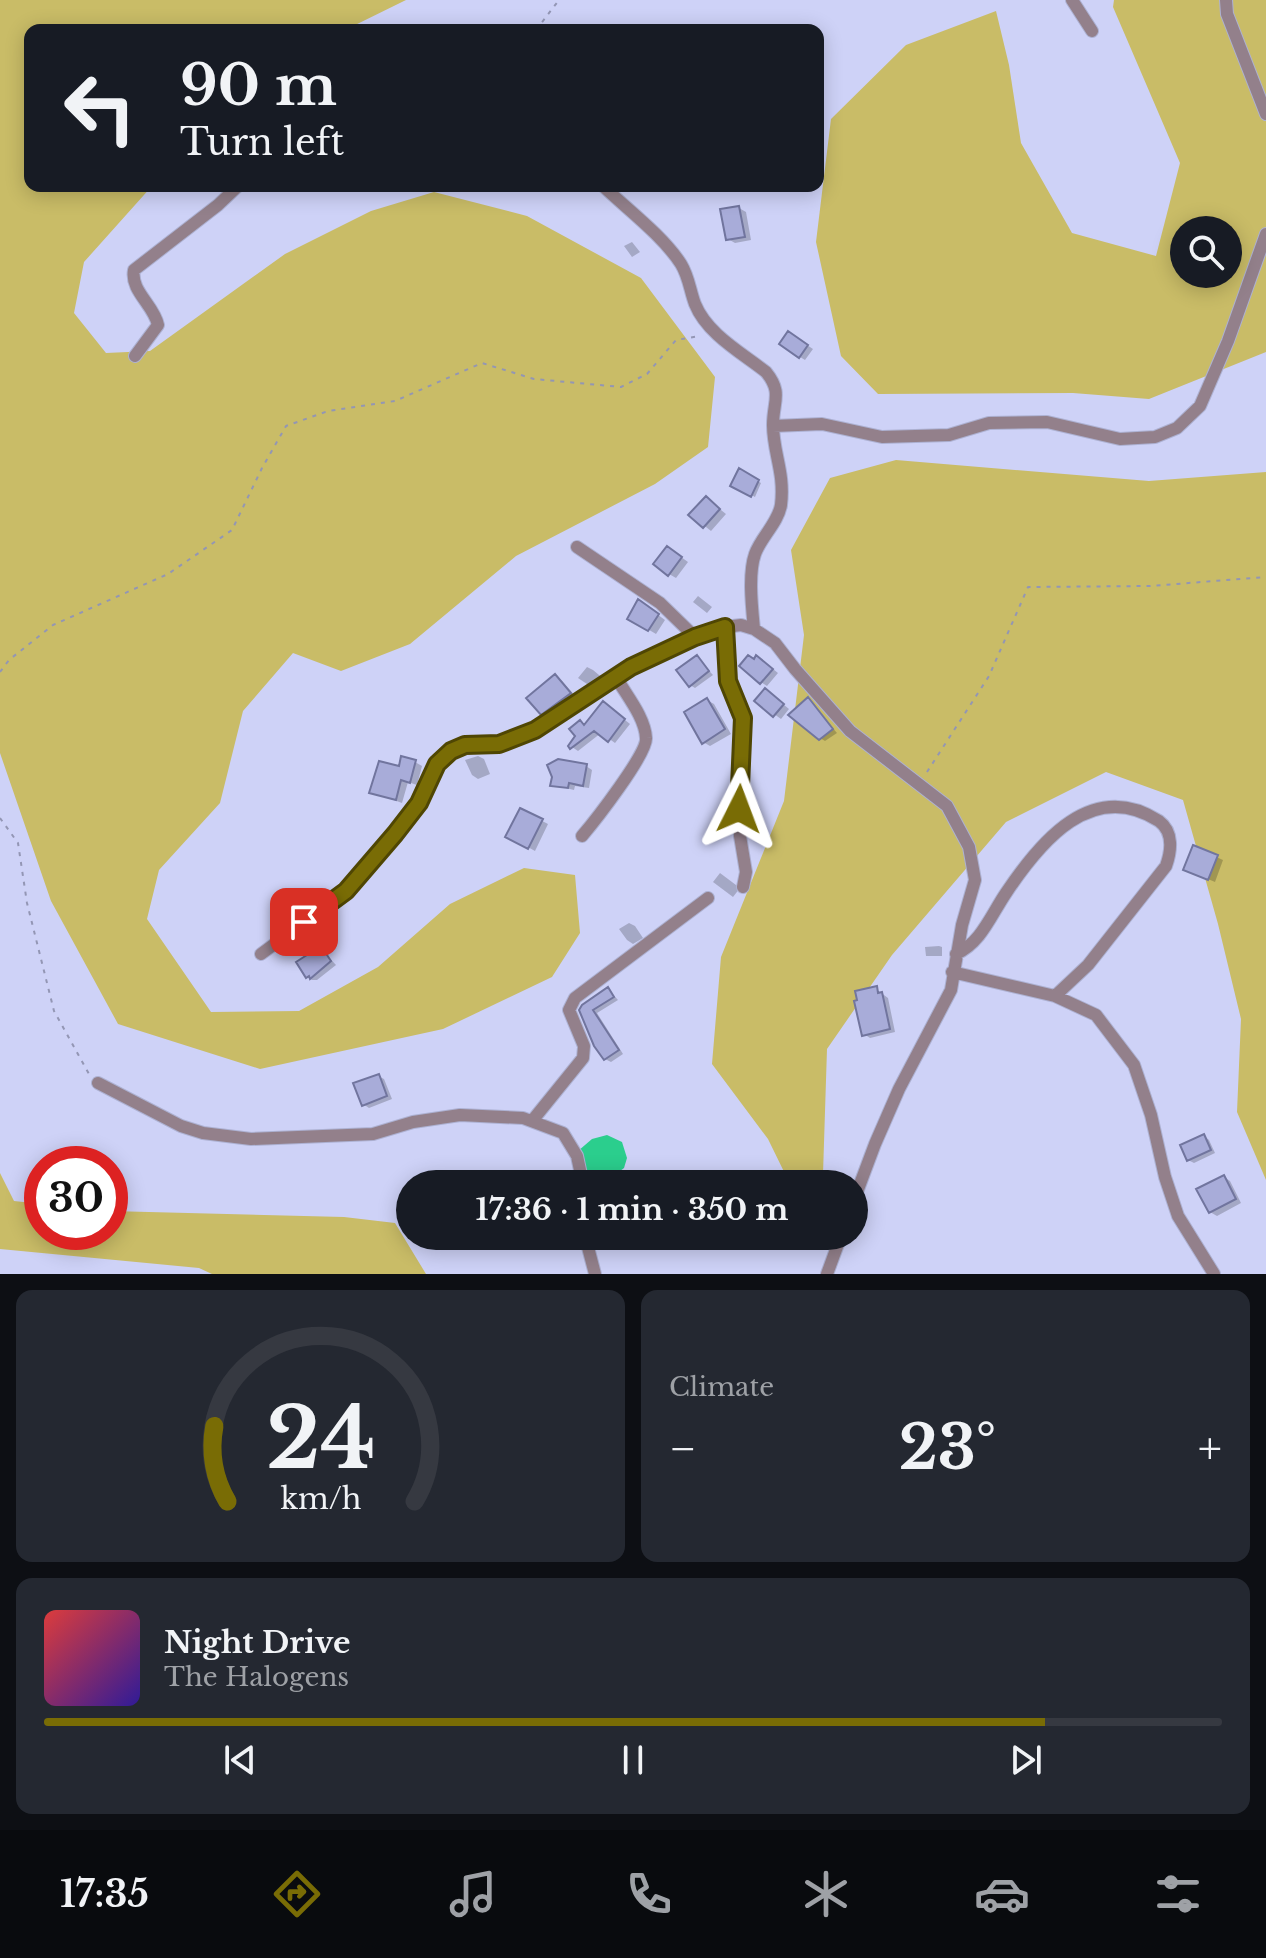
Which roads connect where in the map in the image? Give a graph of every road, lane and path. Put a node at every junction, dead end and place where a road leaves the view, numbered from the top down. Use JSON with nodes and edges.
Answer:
{"nodes":[{"id":1,"x":559,"y":0,"type":"edge"},
{"id":2,"x":1072,"y":0,"type":"edge"},
{"id":3,"x":1226,"y":0,"type":"edge"},
{"id":4,"x":541,"y":24,"type":"edge"},
{"id":5,"x":1092,"y":31,"type":"dead end"},
{"id":6,"x":1266,"y":114,"type":"edge"},
{"id":7,"x":232,"y":192,"type":"edge"},
{"id":8,"x":609,"y":192,"type":"edge"},
{"id":9,"x":1266,"y":234,"type":"edge"},
{"id":10,"x":717,"y":333,"type":"junction"},
{"id":11,"x":135,"y":356,"type":"dead end"},
{"id":12,"x":773,"y":426,"type":"junction"},
{"id":13,"x":577,"y":547,"type":"dead end"},
{"id":14,"x":1266,"y":577,"type":"edge"},
{"id":15,"x":725,"y":627,"type":"junction"},
{"id":16,"x":754,"y":629,"type":"junction"},
{"id":17,"x":695,"y":637,"type":"junction"},
{"id":18,"x":0,"y":672,"type":"edge"},
{"id":19,"x":616,"y":677,"type":"junction"},
{"id":20,"x":919,"y":783,"type":"junction"},
{"id":21,"x":0,"y":818,"type":"edge"},
{"id":22,"x":582,"y":836,"type":"dead end"},
{"id":23,"x":743,"y":887,"type":"dead end"},
{"id":24,"x":708,"y":898,"type":"dead end"},
{"id":25,"x":261,"y":954,"type":"dead end"},
{"id":26,"x":956,"y":954,"type":"junction"},
{"id":27,"x":952,"y":972,"type":"junction"},
{"id":28,"x":1055,"y":996,"type":"junction"},
{"id":29,"x":98,"y":1083,"type":"joint"},
{"id":30,"x":532,"y":1121,"type":"junction"},
{"id":31,"x":580,"y":1170,"type":"edge"},
{"id":32,"x":865,"y":1170,"type":"edge"},
{"id":33,"x":589,"y":1250,"type":"edge"},
{"id":34,"x":836,"y":1250,"type":"edge"},
{"id":35,"x":595,"y":1274,"type":"edge"},
{"id":36,"x":827,"y":1274,"type":"edge"},
{"id":37,"x":1214,"y":1274,"type":"edge"}],
"edges":[{"from":1,"to":4,"type":"path"},
{"from":2,"to":5,"type":"street"},
{"from":3,"to":6,"type":"street"},
{"from":7,"to":11,"type":"street"},
{"from":8,"to":10,"type":"street"},
{"from":9,"to":12,"type":"street"},
{"from":10,"to":12,"type":"street"},
{"from":10,"to":18,"type":"path"},
{"from":12,"to":16,"type":"street"},
{"from":13,"to":17,"type":"street"},
{"from":14,"to":20,"type":"path"},
{"from":15,"to":16,"type":"street"},
{"from":15,"to":17,"type":"street"},
{"from":15,"to":23,"type":"street"},
{"from":16,"to":20,"type":"street"},
{"from":17,"to":19,"type":"street"},
{"from":19,"to":22,"type":"street"},
{"from":19,"to":25,"type":"street"},
{"from":20,"to":26,"type":"street"},
{"from":21,"to":29,"type":"path"},
{"from":24,"to":30,"type":"street"},
{"from":26,"to":27,"type":"street"},
{"from":26,"to":28,"type":"street"},
{"from":27,"to":28,"type":"street"},
{"from":27,"to":32,"type":"street"},
{"from":28,"to":37,"type":"street"},
{"from":29,"to":30,"type":"street"},
{"from":30,"to":31,"type":"street"},
{"from":33,"to":35,"type":"street"},
{"from":34,"to":36,"type":"street"}]}
